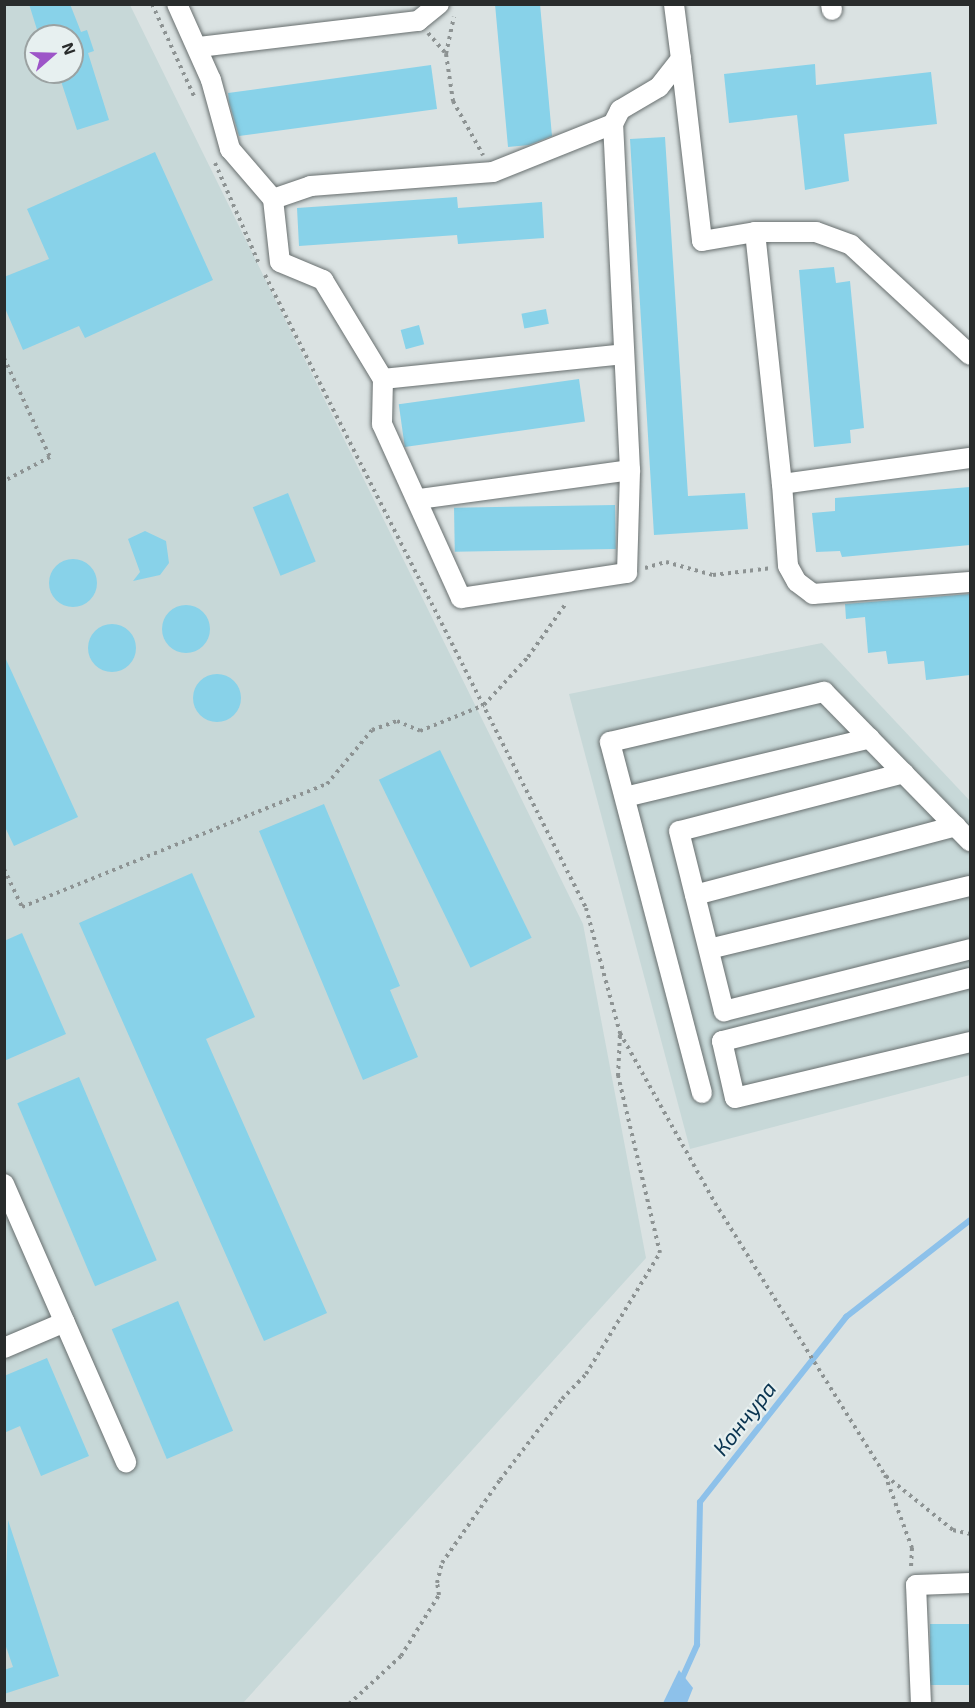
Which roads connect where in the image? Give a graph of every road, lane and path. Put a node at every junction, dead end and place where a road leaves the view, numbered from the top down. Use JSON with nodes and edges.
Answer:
{"nodes":[{"id":1,"x":152,"y":4,"type":"edge"},
{"id":2,"x":177,"y":4,"type":"edge"},
{"id":3,"x":674,"y":4,"type":"edge"},
{"id":4,"x":447,"y":9,"type":"edge"},
{"id":5,"x":418,"y":21,"type":"junction"},
{"id":6,"x":199,"y":47,"type":"junction"},
{"id":7,"x":446,"y":54,"type":"junction"},
{"id":8,"x":681,"y":59,"type":"junction"},
{"id":9,"x":199,"y":107,"type":"dead end"},
{"id":10,"x":613,"y":124,"type":"junction"},
{"id":11,"x":211,"y":151,"type":"dead end"},
{"id":12,"x":493,"y":172,"type":"junction"},
{"id":13,"x":273,"y":199,"type":"junction"},
{"id":14,"x":755,"y":232,"type":"junction"},
{"id":15,"x":624,"y":354,"type":"junction"},
{"id":16,"x":970,"y":355,"type":"edge"},
{"id":17,"x":4,"y":358,"type":"edge"},
{"id":18,"x":383,"y":379,"type":"junction"},
{"id":19,"x":970,"y":458,"type":"edge"},
{"id":20,"x":630,"y":470,"type":"junction"},
{"id":21,"x":4,"y":481,"type":"edge"},
{"id":22,"x":782,"y":484,"type":"junction"},
{"id":23,"x":419,"y":499,"type":"junction"},
{"id":24,"x":788,"y":566,"type":"junction"},
{"id":25,"x":627,"y":573,"type":"junction"},
{"id":26,"x":970,"y":582,"type":"edge"},
{"id":27,"x":575,"y":598,"type":"dead end"},
{"id":28,"x":484,"y":705,"type":"junction"},
{"id":29,"x":870,"y":738,"type":"junction"},
{"id":30,"x":904,"y":773,"type":"junction"},
{"id":31,"x":625,"y":797,"type":"junction"},
{"id":32,"x":956,"y":826,"type":"junction"},
{"id":33,"x":970,"y":841,"type":"edge"},
{"id":34,"x":4,"y":869,"type":"edge"},
{"id":35,"x":970,"y":886,"type":"edge"},
{"id":36,"x":695,"y":895,"type":"junction"},
{"id":37,"x":709,"y":949,"type":"junction"},
{"id":38,"x":970,"y":949,"type":"edge"},
{"id":39,"x":970,"y":978,"type":"edge"},
{"id":40,"x":620,"y":1034,"type":"junction"},
{"id":41,"x":970,"y":1042,"type":"edge"},
{"id":42,"x":702,"y":1093,"type":"dead end"},
{"id":43,"x":4,"y":1184,"type":"edge"},
{"id":44,"x":65,"y":1322,"type":"junction"},
{"id":45,"x":4,"y":1348,"type":"edge"},
{"id":46,"x":126,"y":1462,"type":"dead end"},
{"id":47,"x":970,"y":1534,"type":"edge"},
{"id":48,"x":970,"y":1583,"type":"edge"},
{"id":49,"x":350,"y":1704,"type":"edge"},
{"id":50,"x":921,"y":1704,"type":"edge"}],
"edges":[{"from":1,"to":9,"type":"path"},
{"from":2,"to":6,"type":"lane"},
{"from":3,"to":8,"type":"lane"},
{"from":4,"to":5,"type":"lane"},
{"from":4,"to":7,"type":"path"},
{"from":5,"to":6,"type":"lane"},
{"from":5,"to":7,"type":"path"},
{"from":6,"to":13,"type":"lane"},
{"from":7,"to":12,"type":"path"},
{"from":8,"to":10,"type":"lane"},
{"from":8,"to":14,"type":"lane"},
{"from":10,"to":12,"type":"lane"},
{"from":10,"to":15,"type":"lane"},
{"from":11,"to":28,"type":"path"},
{"from":12,"to":13,"type":"lane"},
{"from":13,"to":18,"type":"lane"},
{"from":14,"to":16,"type":"lane"},
{"from":14,"to":22,"type":"lane"},
{"from":15,"to":18,"type":"lane"},
{"from":15,"to":20,"type":"lane"},
{"from":17,"to":21,"type":"path"},
{"from":18,"to":23,"type":"lane"},
{"from":19,"to":22,"type":"lane"},
{"from":20,"to":23,"type":"lane"},
{"from":20,"to":25,"type":"lane"},
{"from":22,"to":24,"type":"lane"},
{"from":23,"to":25,"type":"lane"},
{"from":24,"to":25,"type":"path"},
{"from":24,"to":26,"type":"lane"},
{"from":27,"to":28,"type":"path"},
{"from":28,"to":34,"type":"path"},
{"from":28,"to":40,"type":"path"},
{"from":29,"to":30,"type":"lane"},
{"from":29,"to":31,"type":"lane"},
{"from":29,"to":31,"type":"lane"},
{"from":30,"to":32,"type":"lane"},
{"from":30,"to":36,"type":"lane"},
{"from":31,"to":42,"type":"lane"},
{"from":32,"to":33,"type":"lane"},
{"from":32,"to":36,"type":"lane"},
{"from":35,"to":37,"type":"lane"},
{"from":36,"to":37,"type":"lane"},
{"from":37,"to":38,"type":"lane"},
{"from":39,"to":41,"type":"lane"},
{"from":40,"to":47,"type":"path"},
{"from":40,"to":49,"type":"path"},
{"from":43,"to":44,"type":"lane"},
{"from":44,"to":45,"type":"lane"},
{"from":44,"to":46,"type":"lane"},
{"from":48,"to":50,"type":"lane"}]}
